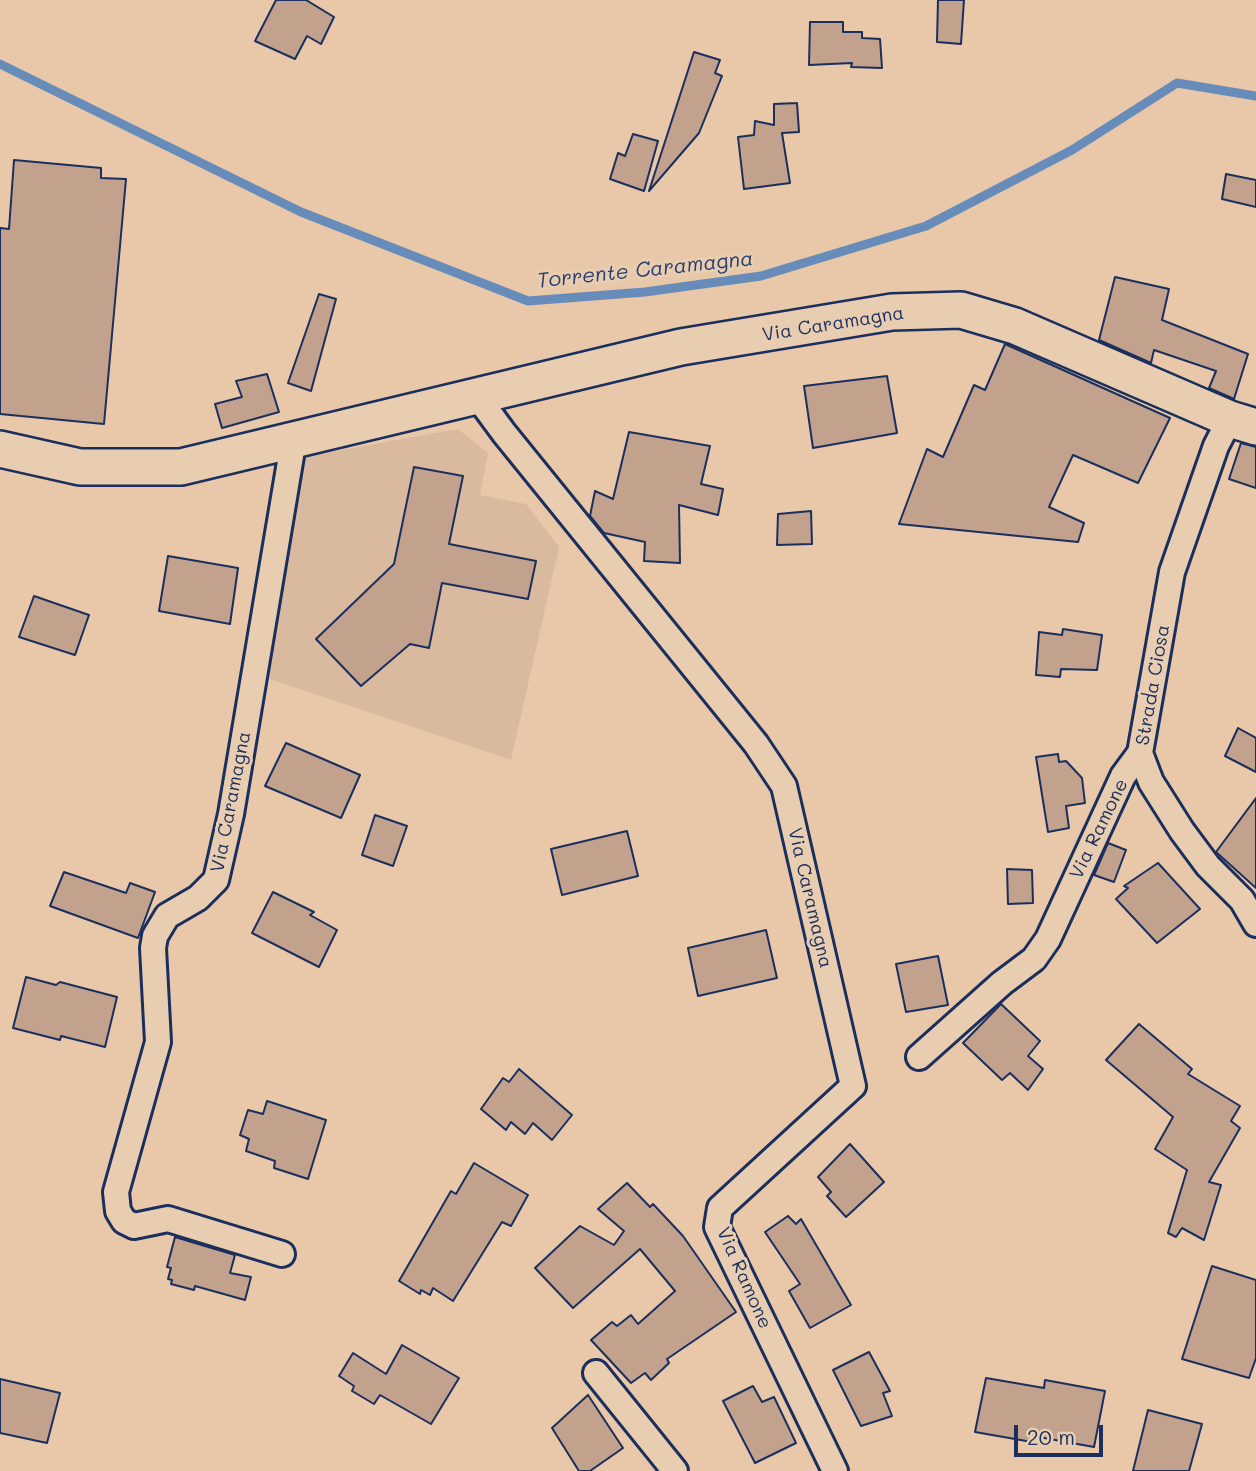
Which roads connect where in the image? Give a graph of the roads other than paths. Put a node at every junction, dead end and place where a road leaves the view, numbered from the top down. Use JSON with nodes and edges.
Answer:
{"nodes":[{"id":1,"x":476,"y":394,"type":"junction"},
{"id":2,"x":1243,"y":423,"type":"edge"},
{"id":3,"x":294,"y":438,"type":"junction"},
{"id":4,"x":0,"y":449,"type":"edge"},
{"id":5,"x":1140,"y":753,"type":"junction"},
{"id":6,"x":1256,"y":924,"type":"edge"},
{"id":7,"x":919,"y":1057,"type":"dead end"},
{"id":8,"x":853,"y":1086,"type":"joint"},
{"id":9,"x":282,"y":1254,"type":"dead end"},
{"id":10,"x":596,"y":1373,"type":"dead end"},
{"id":11,"x":675,"y":1471,"type":"edge"},
{"id":12,"x":835,"y":1471,"type":"edge"}],
"edges":[{"from":1,"to":2,"type":"street","name":"Via Caramagna"},
{"from":1,"to":3,"type":"street","name":"Via Caramagna"},
{"from":1,"to":8,"type":"street","name":"Via Caramagna"},
{"from":2,"to":5,"type":"street","name":"Strada Ciosa"},
{"from":3,"to":4,"type":"street","name":"Via Caramagna"},
{"from":3,"to":9,"type":"street","name":"Via Caramagna"},
{"from":5,"to":6,"type":"street","name":"Strada Ciosa"},
{"from":5,"to":7,"type":"street","name":"Via Ramone"},
{"from":8,"to":12,"type":"street","name":"Via Ramone"},
{"from":10,"to":11,"type":"street"}]}
